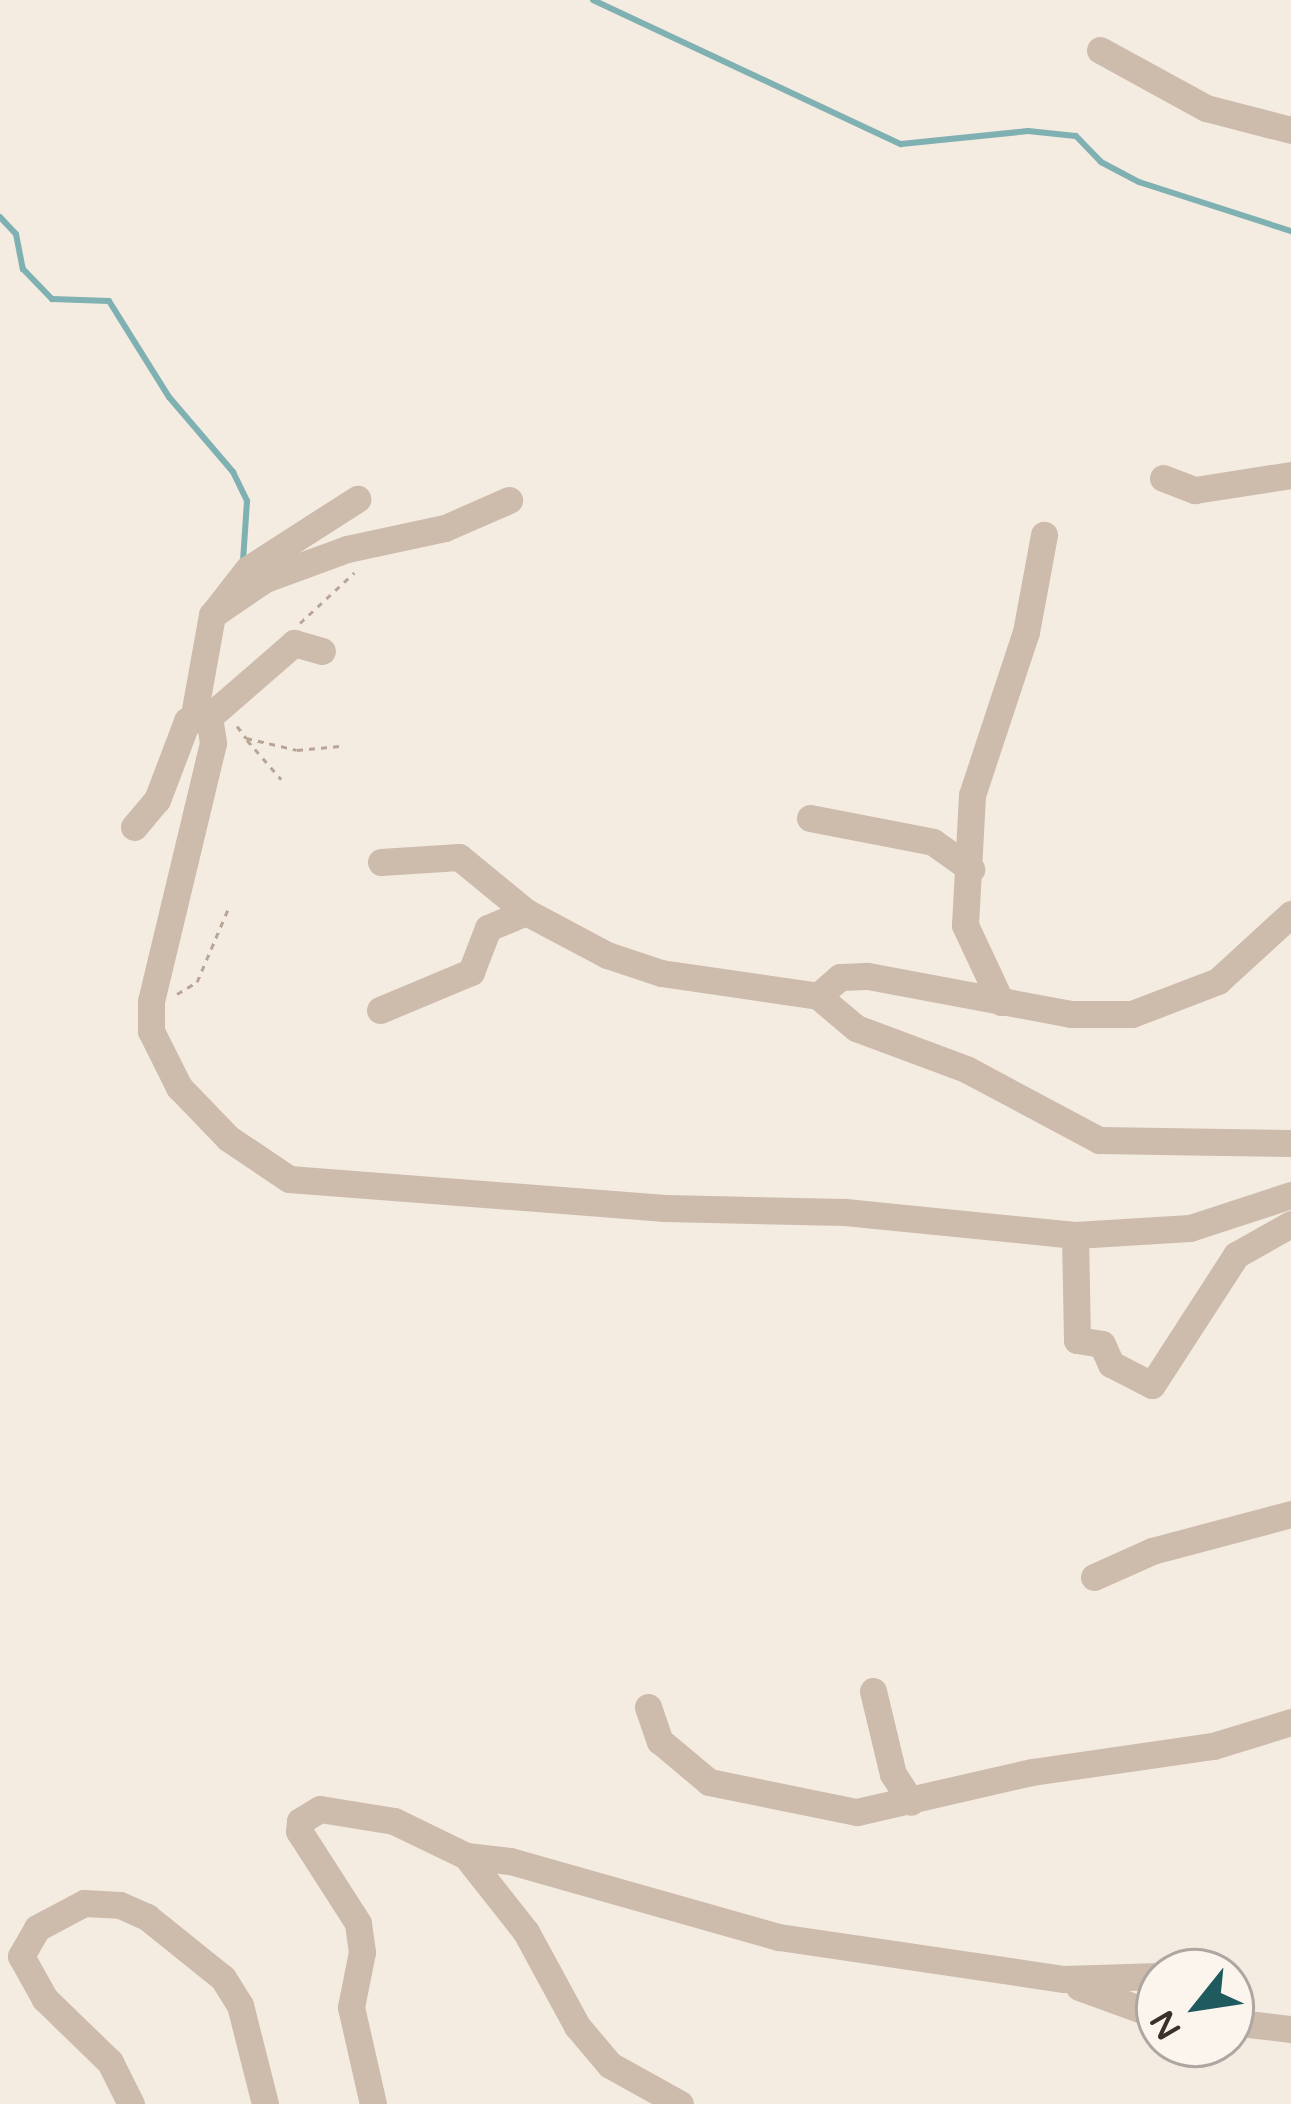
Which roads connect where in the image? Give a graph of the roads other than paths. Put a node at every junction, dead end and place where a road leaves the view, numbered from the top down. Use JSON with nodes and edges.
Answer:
{"nodes":[{"id":1,"x":1100,"y":50,"type":"dead end"},
{"id":2,"x":1291,"y":130,"type":"edge"},
{"id":3,"x":1291,"y":475,"type":"edge"},
{"id":4,"x":1163,"y":478,"type":"dead end"},
{"id":5,"x":357,"y":499,"type":"dead end"},
{"id":6,"x":509,"y":500,"type":"dead end"},
{"id":7,"x":1044,"y":535,"type":"dead end"},
{"id":8,"x":212,"y":616,"type":"junction"},
{"id":9,"x":322,"y":651,"type":"dead end"},
{"id":10,"x":208,"y":712,"type":"junction"},
{"id":11,"x":810,"y":818,"type":"dead end"},
{"id":12,"x":134,"y":827,"type":"dead end"},
{"id":13,"x":381,"y":862,"type":"dead end"},
{"id":14,"x":971,"y":869,"type":"junction"},
{"id":15,"x":526,"y":912,"type":"junction"},
{"id":16,"x":1291,"y":914,"type":"edge"},
{"id":17,"x":818,"y":996,"type":"junction"},
{"id":18,"x":1001,"y":1001,"type":"junction"},
{"id":19,"x":380,"y":1010,"type":"dead end"},
{"id":20,"x":1291,"y":1143,"type":"edge"},
{"id":21,"x":1291,"y":1195,"type":"edge"},
{"id":22,"x":1291,"y":1224,"type":"edge"},
{"id":23,"x":1075,"y":1235,"type":"junction"},
{"id":24,"x":1291,"y":1514,"type":"edge"},
{"id":25,"x":1094,"y":1577,"type":"dead end"},
{"id":26,"x":873,"y":1690,"type":"dead end"},
{"id":27,"x":648,"y":1707,"type":"dead end"},
{"id":28,"x":1291,"y":1722,"type":"edge"},
{"id":29,"x":911,"y":1802,"type":"junction"},
{"id":30,"x":466,"y":1856,"type":"junction"},
{"id":31,"x":1135,"y":1977,"type":"edge"},
{"id":32,"x":1064,"y":1979,"type":"junction"},
{"id":33,"x":1135,"y":2007,"type":"edge"},
{"id":34,"x":1255,"y":2025,"type":"edge"},
{"id":35,"x":1291,"y":2029,"type":"edge"},
{"id":36,"x":131,"y":2104,"type":"edge"},
{"id":37,"x":265,"y":2104,"type":"edge"},
{"id":38,"x":373,"y":2104,"type":"edge"},
{"id":39,"x":680,"y":2104,"type":"edge"}],
"edges":[{"from":1,"to":2,"type":"street"},
{"from":3,"to":4,"type":"street"},
{"from":5,"to":8,"type":"street"},
{"from":6,"to":8,"type":"street"},
{"from":7,"to":14,"type":"street"},
{"from":8,"to":10,"type":"street"},
{"from":9,"to":10,"type":"street"},
{"from":10,"to":12,"type":"street"},
{"from":10,"to":23,"type":"street"},
{"from":11,"to":14,"type":"street"},
{"from":13,"to":15,"type":"street"},
{"from":14,"to":18,"type":"street"},
{"from":15,"to":17,"type":"street"},
{"from":15,"to":19,"type":"street"},
{"from":16,"to":18,"type":"street"},
{"from":17,"to":18,"type":"street"},
{"from":17,"to":20,"type":"street"},
{"from":21,"to":23,"type":"street"},
{"from":22,"to":23,"type":"street"},
{"from":24,"to":25,"type":"street"},
{"from":26,"to":29,"type":"street"},
{"from":27,"to":29,"type":"street"},
{"from":28,"to":29,"type":"street"},
{"from":30,"to":32,"type":"street"},
{"from":30,"to":38,"type":"street"},
{"from":30,"to":39,"type":"street"},
{"from":31,"to":32,"type":"street"},
{"from":32,"to":33,"type":"street"},
{"from":34,"to":35,"type":"street"},
{"from":36,"to":37,"type":"street"}]}
